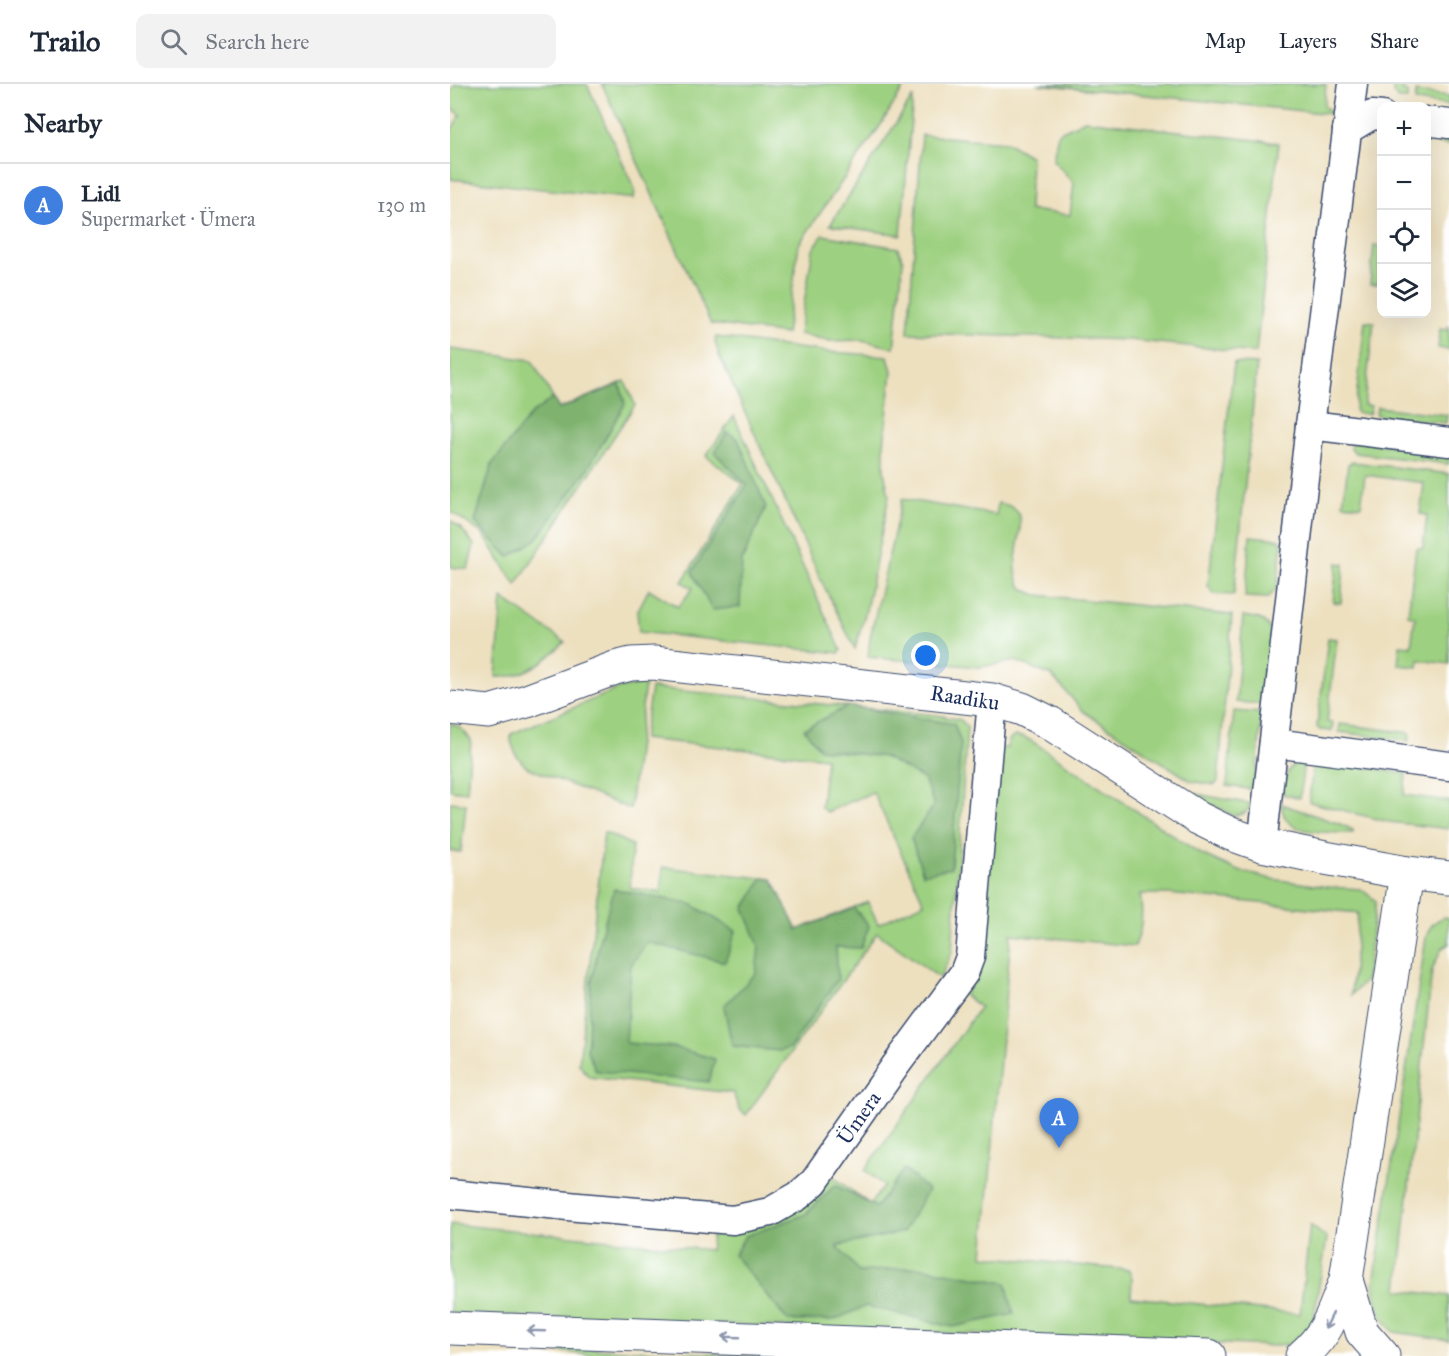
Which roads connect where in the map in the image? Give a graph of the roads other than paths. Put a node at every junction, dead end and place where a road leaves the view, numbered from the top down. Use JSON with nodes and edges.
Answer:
{"nodes":[{"id":1,"x":1353,"y":84,"type":"edge"},
{"id":2,"x":1377,"y":116,"type":"edge"},
{"id":3,"x":1431,"y":122,"type":"edge"},
{"id":4,"x":1449,"y":124,"type":"edge"},
{"id":5,"x":1347,"y":130,"type":"junction"},
{"id":6,"x":1310,"y":426,"type":"junction"},
{"id":7,"x":1449,"y":442,"type":"edge"},
{"id":8,"x":992,"y":700,"type":"junction"},
{"id":9,"x":450,"y":708,"type":"edge"},
{"id":10,"x":1274,"y":743,"type":"junction"},
{"id":11,"x":1449,"y":766,"type":"edge"},
{"id":12,"x":1262,"y":845,"type":"junction"},
{"id":13,"x":1407,"y":873,"type":"junction"},
{"id":14,"x":1449,"y":878,"type":"edge"},
{"id":15,"x":450,"y":1194,"type":"edge"},
{"id":16,"x":1347,"y":1280,"type":"junction"},
{"id":17,"x":450,"y":1328,"type":"edge"},
{"id":18,"x":1209,"y":1356,"type":"edge"},
{"id":19,"x":1302,"y":1356,"type":"edge"},
{"id":20,"x":1383,"y":1356,"type":"edge"}],
"edges":[{"from":1,"to":5,"type":"street"},
{"from":2,"to":5,"type":"street"},
{"from":3,"to":4,"type":"street"},
{"from":5,"to":6,"type":"street"},
{"from":6,"to":7,"type":"street"},
{"from":6,"to":10,"type":"street"},
{"from":8,"to":9,"type":"street","name":"Raadiku"},
{"from":8,"to":12,"type":"street","name":"Raadiku"},
{"from":8,"to":15,"type":"street","name":"Ümera"},
{"from":10,"to":11,"type":"street"},
{"from":10,"to":12,"type":"street"},
{"from":12,"to":13,"type":"street","name":"Raadiku"},
{"from":13,"to":14,"type":"street","name":"Raadiku"},
{"from":13,"to":16,"type":"street"},
{"from":16,"to":19,"type":"street","one_way":true},
{"from":16,"to":20,"type":"street"},
{"from":18,"to":17,"type":"street","one_way":true}]}
